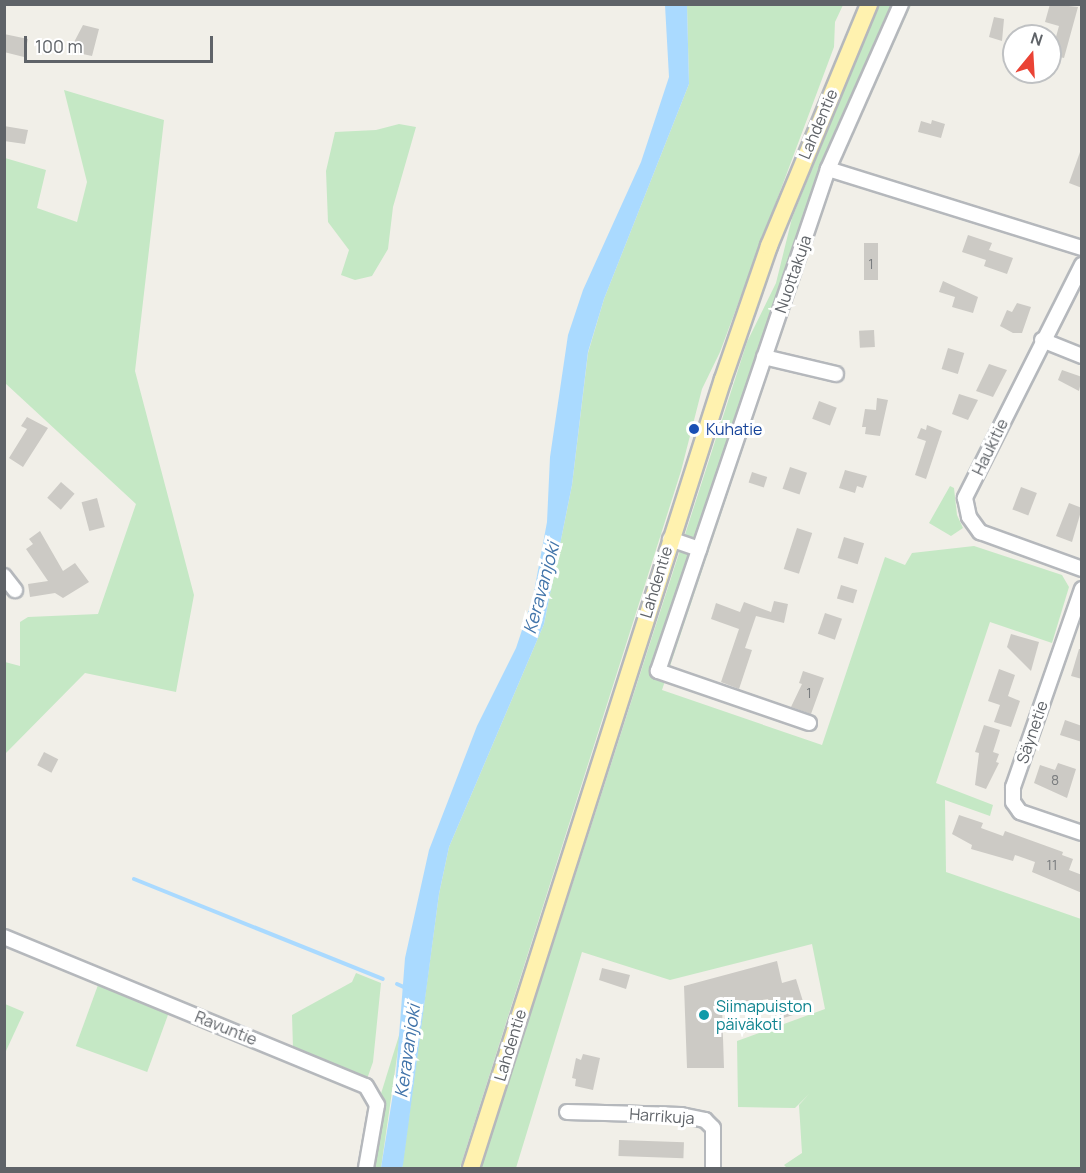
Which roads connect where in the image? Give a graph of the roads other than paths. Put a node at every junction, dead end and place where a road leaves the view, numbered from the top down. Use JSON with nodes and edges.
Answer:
{"nodes":[{"id":1,"x":869,"y":4,"type":"edge"},
{"id":2,"x":900,"y":4,"type":"edge"},
{"id":3,"x":828,"y":169,"type":"junction"},
{"id":4,"x":1082,"y":248,"type":"edge"},
{"id":5,"x":1082,"y":266,"type":"edge"},
{"id":6,"x":1042,"y":340,"type":"junction"},
{"id":7,"x":1082,"y":356,"type":"edge"},
{"id":8,"x":765,"y":357,"type":"junction"},
{"id":9,"x":836,"y":374,"type":"dead end"},
{"id":10,"x":670,"y":539,"type":"junction"},
{"id":11,"x":699,"y":549,"type":"junction"},
{"id":12,"x":1082,"y":569,"type":"edge"},
{"id":13,"x":4,"y":576,"type":"edge"},
{"id":14,"x":1082,"y":589,"type":"edge"},
{"id":15,"x":15,"y":590,"type":"dead end"},
{"id":16,"x":809,"y":723,"type":"dead end"},
{"id":17,"x":1082,"y":833,"type":"edge"},
{"id":18,"x":4,"y":937,"type":"edge"},
{"id":19,"x":567,"y":1112,"type":"dead end"},
{"id":20,"x":366,"y":1168,"type":"edge"},
{"id":21,"x":471,"y":1168,"type":"edge"},
{"id":22,"x":713,"y":1168,"type":"edge"}],
"edges":[{"from":1,"to":10,"type":"main road","name":"Lahdentie"},
{"from":2,"to":3,"type":"street","name":"Nuottakuja"},
{"from":3,"to":4,"type":"street"},
{"from":3,"to":8,"type":"street","name":"Nuottakuja"},
{"from":5,"to":6,"type":"street","name":"Haukitie"},
{"from":6,"to":7,"type":"street"},
{"from":6,"to":12,"type":"street","name":"Haukitie"},
{"from":8,"to":9,"type":"street"},
{"from":8,"to":11,"type":"street","name":"Nuottakuja"},
{"from":10,"to":11,"type":"street"},
{"from":10,"to":21,"type":"main road","name":"Lahdentie"},
{"from":11,"to":16,"type":"street","name":"Nuottakuja"},
{"from":13,"to":15,"type":"street"},
{"from":14,"to":17,"type":"street","name":"Säynetie"},
{"from":18,"to":20,"type":"street","name":"Ravuntie"},
{"from":19,"to":22,"type":"street","name":"Harrikuja"}]}
